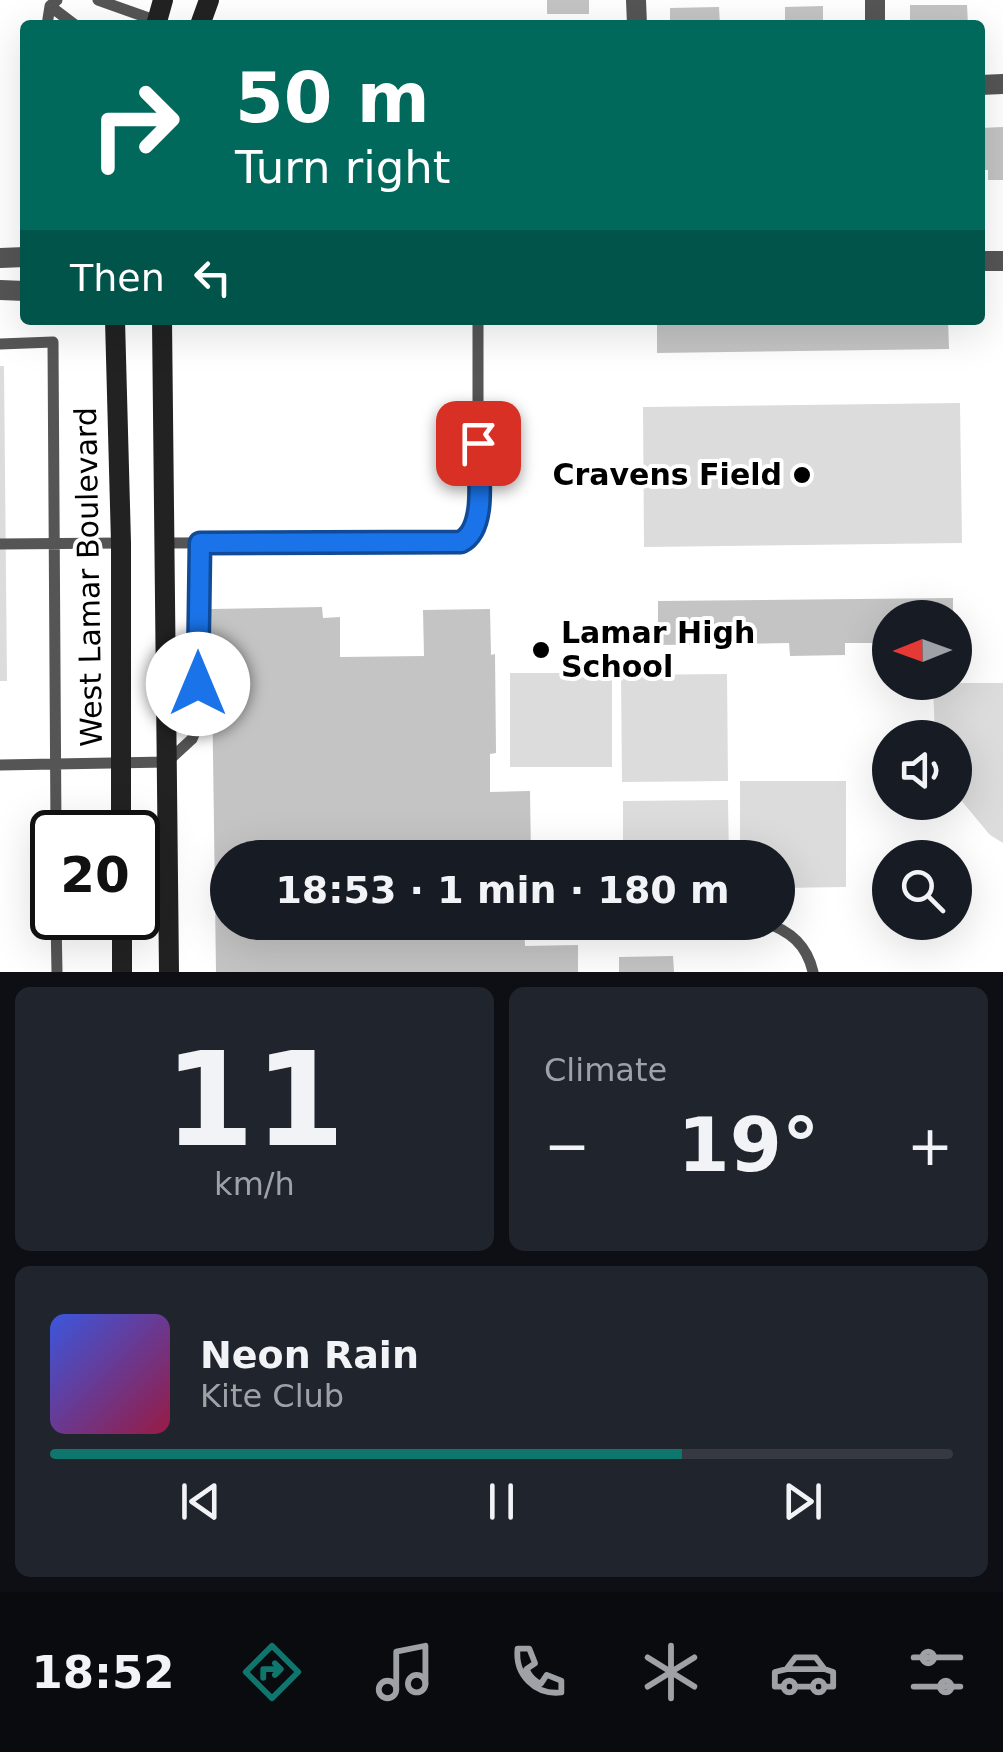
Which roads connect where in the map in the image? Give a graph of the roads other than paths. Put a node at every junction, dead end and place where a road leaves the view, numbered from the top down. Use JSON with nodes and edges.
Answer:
{"nodes":[{"id":1,"x":98,"y":0,"type":"edge"},
{"id":2,"x":159,"y":15,"type":"edge"},
{"id":3,"x":115,"y":325,"type":"edge"},
{"id":4,"x":162,"y":325,"type":"edge"},
{"id":5,"x":478,"y":325,"type":"edge"},
{"id":6,"x":0,"y":344,"type":"edge"},
{"id":7,"x":56,"y":543,"type":"junction"},
{"id":8,"x":120,"y":543,"type":"junction"},
{"id":9,"x":165,"y":543,"type":"junction"},
{"id":10,"x":200,"y":543,"type":"junction"},
{"id":11,"x":0,"y":544,"type":"edge"},
{"id":12,"x":120,"y":762,"type":"junction"},
{"id":13,"x":167,"y":762,"type":"junction"},
{"id":14,"x":56,"y":764,"type":"junction"},
{"id":15,"x":0,"y":765,"type":"edge"},
{"id":16,"x":56,"y":810,"type":"edge"},
{"id":17,"x":121,"y":810,"type":"edge"},
{"id":18,"x":795,"y":937,"type":"edge"},
{"id":19,"x":56,"y":940,"type":"edge"},
{"id":20,"x":122,"y":940,"type":"edge"},
{"id":21,"x":56,"y":972,"type":"edge"},
{"id":22,"x":122,"y":972,"type":"edge"},
{"id":23,"x":169,"y":972,"type":"edge"},
{"id":24,"x":813,"y":972,"type":"edge"}],
"edges":[{"from":1,"to":2,"type":"lane"},
{"from":3,"to":8,"type":"main road","name":"West Lamar Boulevard"},
{"from":4,"to":9,"type":"main road"},
{"from":5,"to":10,"type":"lane"},
{"from":6,"to":7,"type":"lane"},
{"from":7,"to":8,"type":"lane"},
{"from":7,"to":11,"type":"lane"},
{"from":7,"to":14,"type":"lane"},
{"from":8,"to":12,"type":"main road","name":"West Lamar Boulevard"},
{"from":9,"to":10,"type":"lane"},
{"from":9,"to":13,"type":"main road"},
{"from":10,"to":13,"type":"lane"},
{"from":12,"to":13,"type":"lane"},
{"from":12,"to":14,"type":"lane"},
{"from":12,"to":17,"type":"main road","name":"West Lamar Boulevard"},
{"from":13,"to":23,"type":"main road"},
{"from":14,"to":15,"type":"lane"},
{"from":14,"to":16,"type":"lane"},
{"from":18,"to":24,"type":"lane"},
{"from":19,"to":21,"type":"lane"},
{"from":20,"to":22,"type":"main road"}]}
